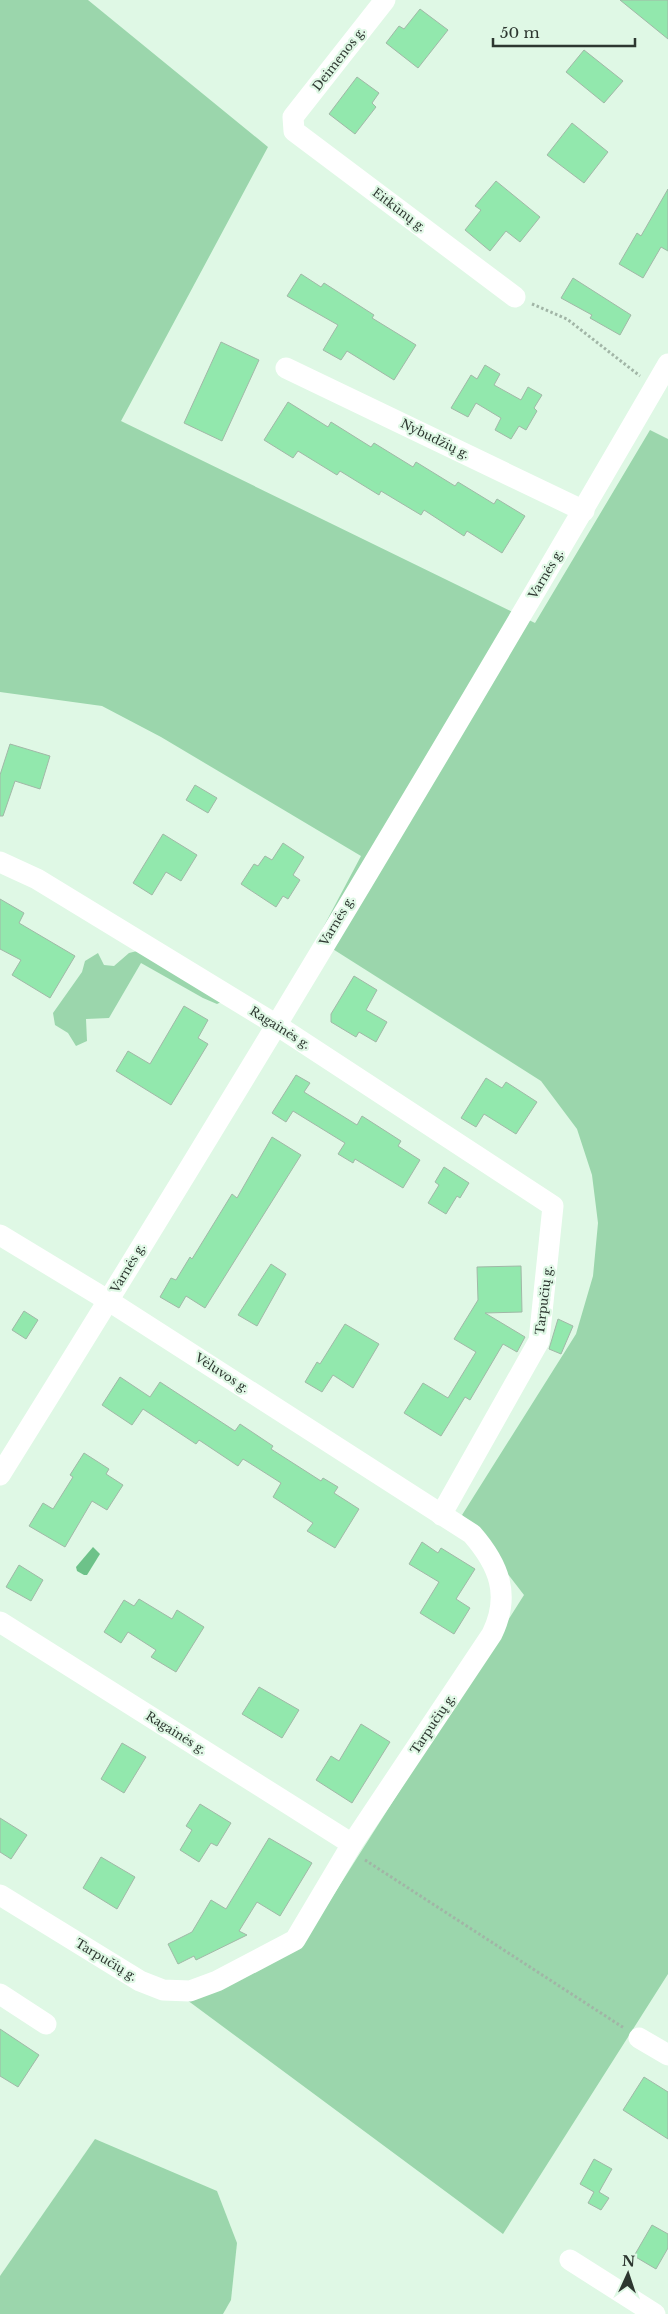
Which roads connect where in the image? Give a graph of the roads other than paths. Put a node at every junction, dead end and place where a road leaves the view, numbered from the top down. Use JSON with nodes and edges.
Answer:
{"nodes":[{"id":1,"x":385,"y":0,"type":"edge"},
{"id":2,"x":294,"y":117,"type":"joint"},
{"id":3,"x":515,"y":297,"type":"road end"},
{"id":4,"x":668,"y":364,"type":"edge"},
{"id":5,"x":286,"y":368,"type":"dead end"},
{"id":6,"x":584,"y":510,"type":"junction"},
{"id":7,"x":0,"y":862,"type":"edge"},
{"id":8,"x":276,"y":1024,"type":"junction"},
{"id":9,"x":553,"y":1206,"type":"joint"},
{"id":10,"x":0,"y":1235,"type":"edge"},
{"id":11,"x":109,"y":1301,"type":"junction"},
{"id":12,"x":0,"y":1474,"type":"edge"},
{"id":13,"x":442,"y":1515,"type":"junction"},
{"id":14,"x":0,"y":1622,"type":"edge"},
{"id":15,"x":352,"y":1844,"type":"junction"},
{"id":16,"x":0,"y":1896,"type":"edge"},
{"id":17,"x":0,"y":1994,"type":"edge"},
{"id":18,"x":46,"y":2024,"type":"dead end"},
{"id":19,"x":639,"y":2038,"type":"road end"},
{"id":20,"x":668,"y":2056,"type":"edge"},
{"id":21,"x":570,"y":2260,"type":"dead end"},
{"id":22,"x":654,"y":2314,"type":"edge"}],
"edges":[{"from":1,"to":2,"type":"street","name":"Deimenos g."},
{"from":2,"to":3,"type":"street","name":"Eitkūnų g."},
{"from":4,"to":6,"type":"street","name":"Varnės g."},
{"from":5,"to":6,"type":"street","name":"Nybudžių g."},
{"from":6,"to":8,"type":"street","name":"Varnės g."},
{"from":7,"to":8,"type":"street","name":"Ragainės g."},
{"from":8,"to":9,"type":"street","name":"Ragainės g."},
{"from":8,"to":11,"type":"street","name":"Varnės g."},
{"from":9,"to":13,"type":"street","name":"Tarpučių g."},
{"from":10,"to":11,"type":"street","name":"Vėluvos g."},
{"from":11,"to":12,"type":"street","name":"Varnės g."},
{"from":11,"to":13,"type":"street","name":"Vėluvos g."},
{"from":13,"to":15,"type":"street","name":"Tarpučių g."},
{"from":14,"to":15,"type":"street","name":"Ragainės g."},
{"from":15,"to":16,"type":"street","name":"Tarpučių g."},
{"from":17,"to":18,"type":"street"},
{"from":19,"to":20,"type":"street"},
{"from":21,"to":22,"type":"street"}]}
